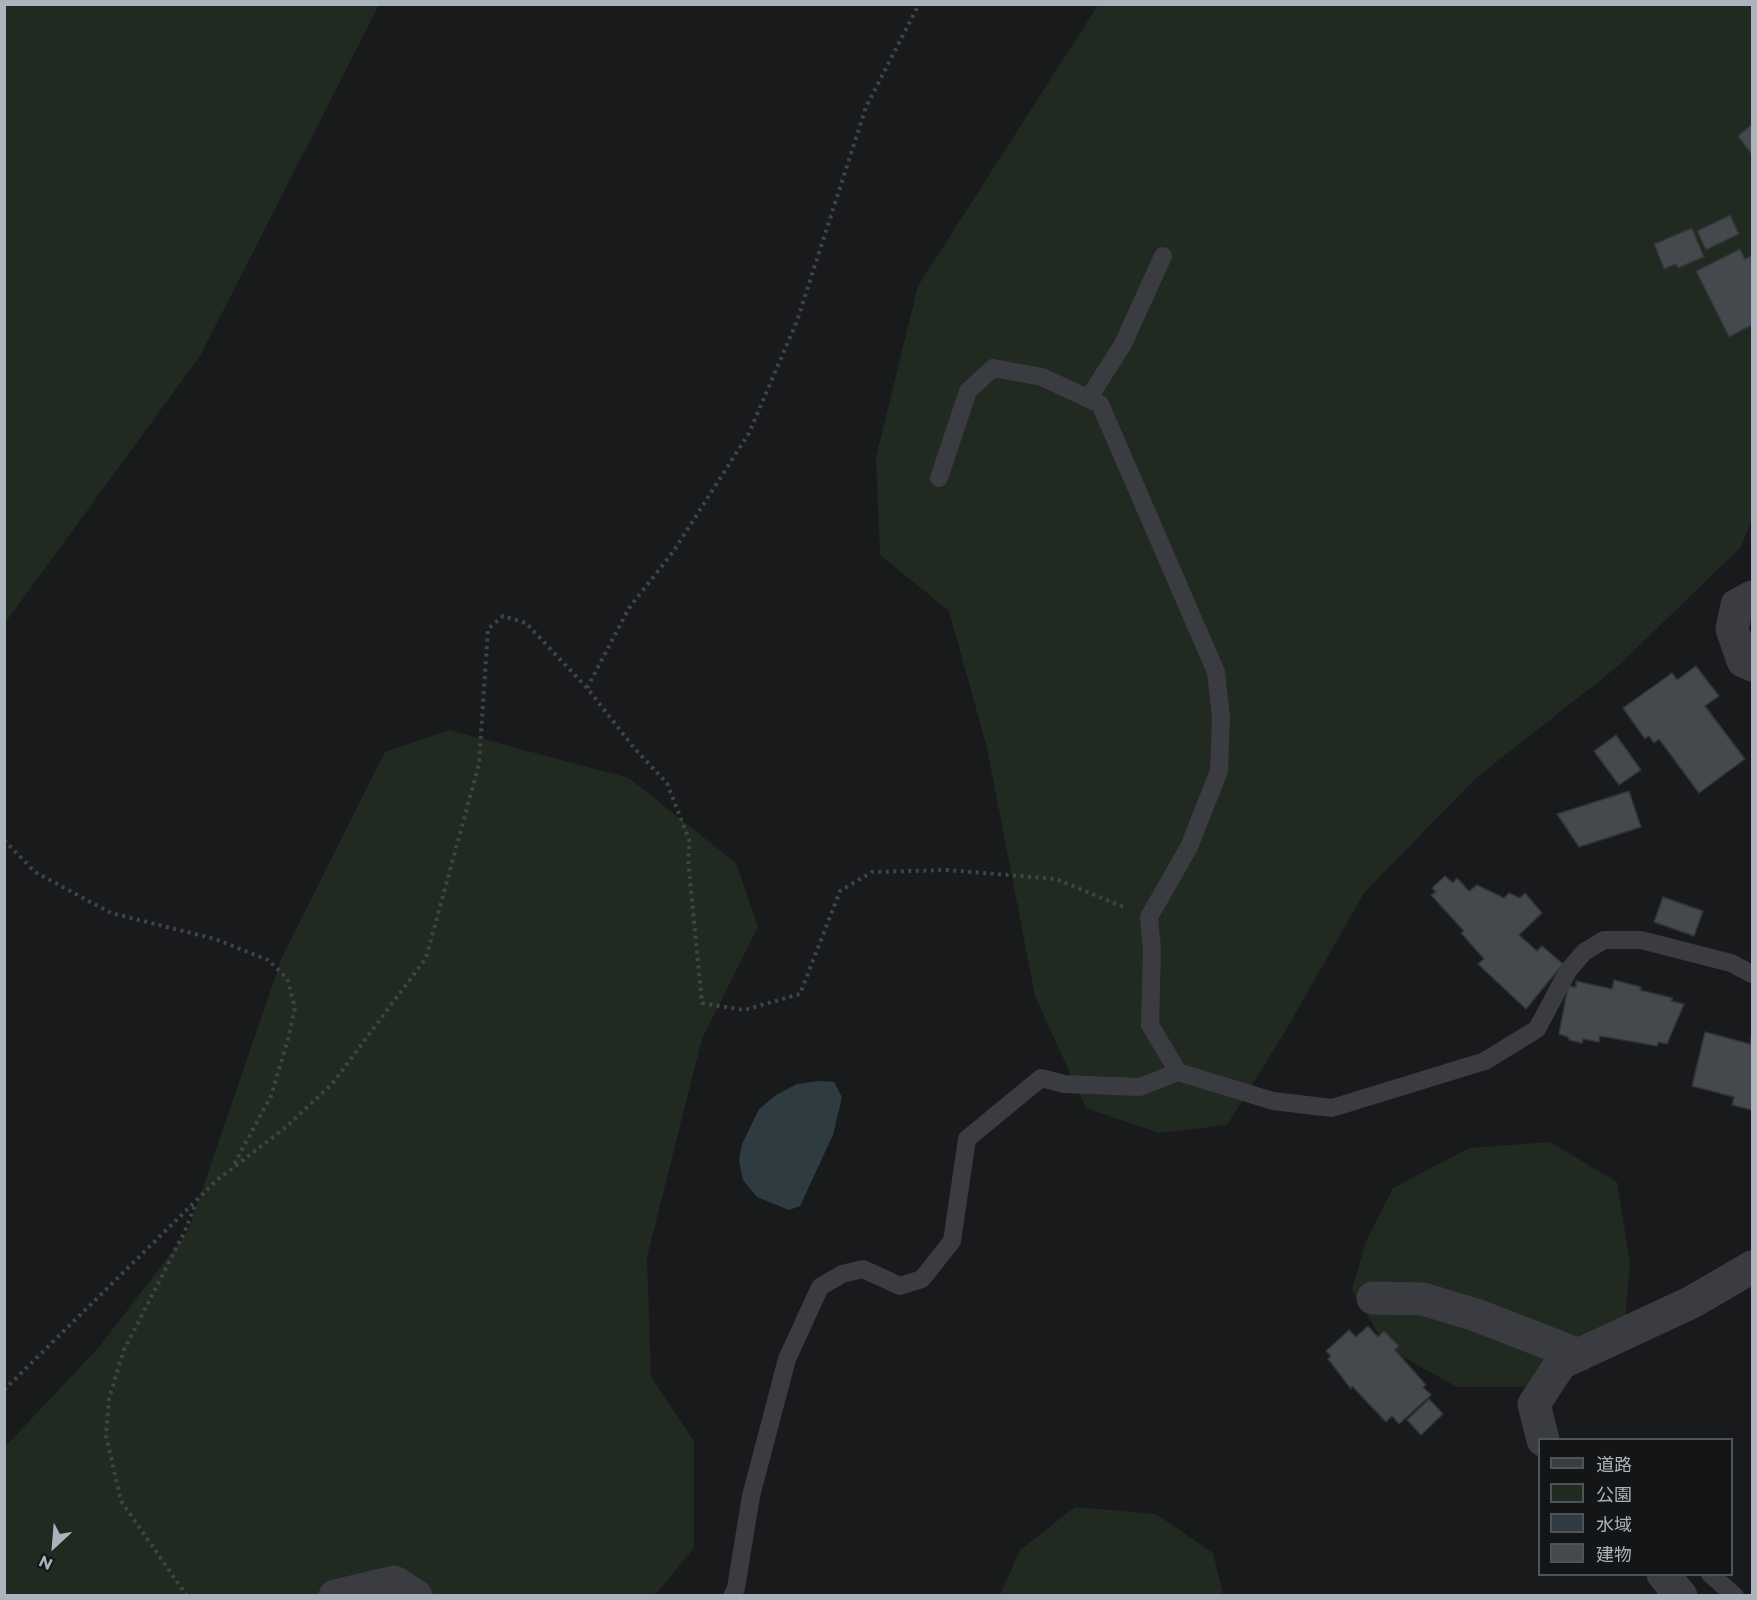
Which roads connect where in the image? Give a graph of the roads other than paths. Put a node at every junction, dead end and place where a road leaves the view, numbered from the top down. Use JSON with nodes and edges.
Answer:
{"nodes":[{"id":1,"x":1163,"y":256,"type":"dead end"},
{"id":2,"x":1088,"y":399,"type":"junction"},
{"id":3,"x":939,"y":478,"type":"dead end"},
{"id":4,"x":1752,"y":597,"type":"edge"},
{"id":5,"x":1752,"y":665,"type":"edge"},
{"id":6,"x":1752,"y":974,"type":"edge"},
{"id":7,"x":1178,"y":1072,"type":"junction"},
{"id":8,"x":1752,"y":1267,"type":"edge"},
{"id":9,"x":1373,"y":1298,"type":"dead end"},
{"id":10,"x":1579,"y":1355,"type":"junction"},
{"id":11,"x":1542,"y":1438,"type":"edge"},
{"id":12,"x":1664,"y":1576,"type":"edge"},
{"id":13,"x":1711,"y":1576,"type":"edge"},
{"id":14,"x":335,"y":1596,"type":"edge"},
{"id":15,"x":416,"y":1596,"type":"edge"},
{"id":16,"x":732,"y":1596,"type":"edge"},
{"id":17,"x":1681,"y":1596,"type":"edge"},
{"id":18,"x":1735,"y":1596,"type":"edge"}],
"edges":[{"from":1,"to":2,"type":"lane"},
{"from":2,"to":3,"type":"lane"},
{"from":2,"to":7,"type":"lane"},
{"from":4,"to":5,"type":"street"},
{"from":6,"to":7,"type":"lane"},
{"from":7,"to":16,"type":"lane"},
{"from":8,"to":10,"type":"street"},
{"from":9,"to":10,"type":"street"},
{"from":10,"to":11,"type":"street"},
{"from":12,"to":17,"type":"street"},
{"from":13,"to":18,"type":"lane"},
{"from":14,"to":15,"type":"street"}]}
